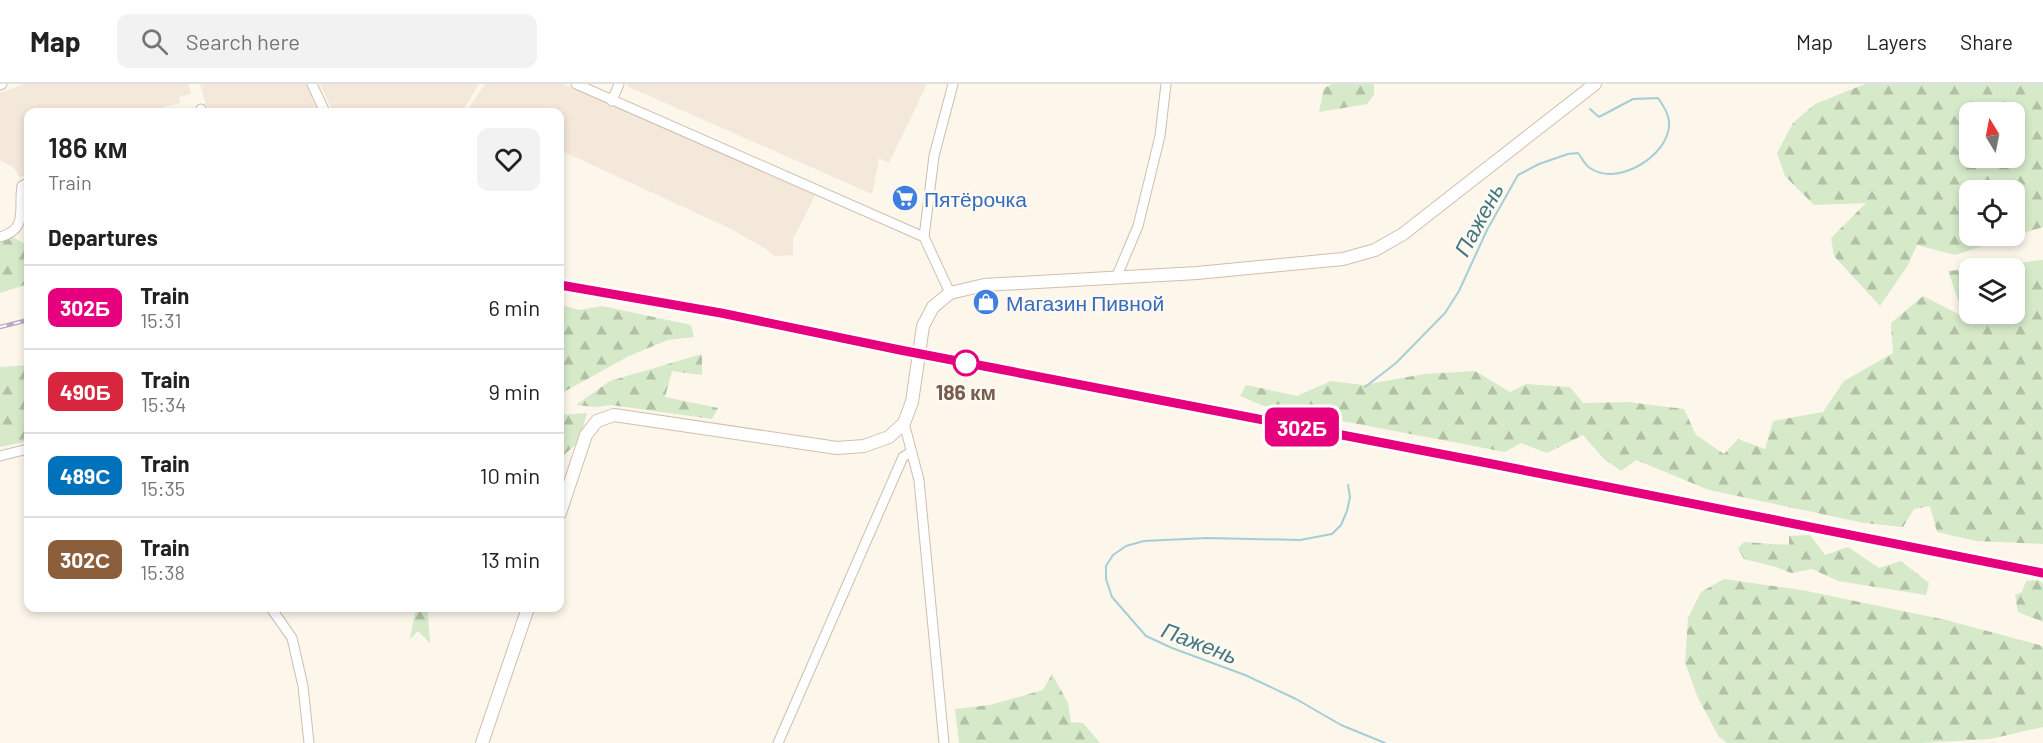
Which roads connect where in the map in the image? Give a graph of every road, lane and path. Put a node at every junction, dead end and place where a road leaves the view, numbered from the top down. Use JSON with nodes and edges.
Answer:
{"nodes":[{"id":1,"x":312,"y":84,"type":"edge"},
{"id":2,"x":576,"y":84,"type":"edge"},
{"id":3,"x":619,"y":84,"type":"edge"},
{"id":4,"x":953,"y":84,"type":"edge"},
{"id":5,"x":1166,"y":84,"type":"edge"},
{"id":6,"x":1593,"y":86,"type":"edge"},
{"id":7,"x":612,"y":101,"type":"junction"},
{"id":8,"x":324,"y":108,"type":"edge"},
{"id":9,"x":24,"y":185,"type":"edge"},
{"id":10,"x":0,"y":237,"type":"edge"},
{"id":11,"x":924,"y":237,"type":"junction"},
{"id":12,"x":1116,"y":278,"type":"junction"},
{"id":13,"x":951,"y":293,"type":"junction"},
{"id":14,"x":904,"y":423,"type":"junction"},
{"id":15,"x":24,"y":450,"type":"edge"},
{"id":16,"x":911,"y":452,"type":"junction"},
{"id":17,"x":0,"y":456,"type":"edge"},
{"id":18,"x":564,"y":501,"type":"edge"},
{"id":19,"x":274,"y":612,"type":"edge"},
{"id":20,"x":527,"y":612,"type":"edge"},
{"id":21,"x":309,"y":743,"type":"edge"},
{"id":22,"x":482,"y":743,"type":"edge"},
{"id":23,"x":778,"y":743,"type":"edge"},
{"id":24,"x":944,"y":743,"type":"edge"}],
"edges":[{"from":1,"to":8,"type":"street"},
{"from":2,"to":7,"type":"street"},
{"from":3,"to":7,"type":"street"},
{"from":4,"to":11,"type":"street"},
{"from":5,"to":12,"type":"street"},
{"from":6,"to":12,"type":"street"},
{"from":7,"to":11,"type":"street"},
{"from":9,"to":10,"type":"street"},
{"from":11,"to":13,"type":"street"},
{"from":12,"to":13,"type":"street"},
{"from":13,"to":14,"type":"street"},
{"from":14,"to":16,"type":"street"},
{"from":14,"to":18,"type":"street"},
{"from":15,"to":17,"type":"street"},
{"from":16,"to":23,"type":"street"},
{"from":16,"to":24,"type":"street"},
{"from":19,"to":21,"type":"street"},
{"from":20,"to":22,"type":"street"}]}
